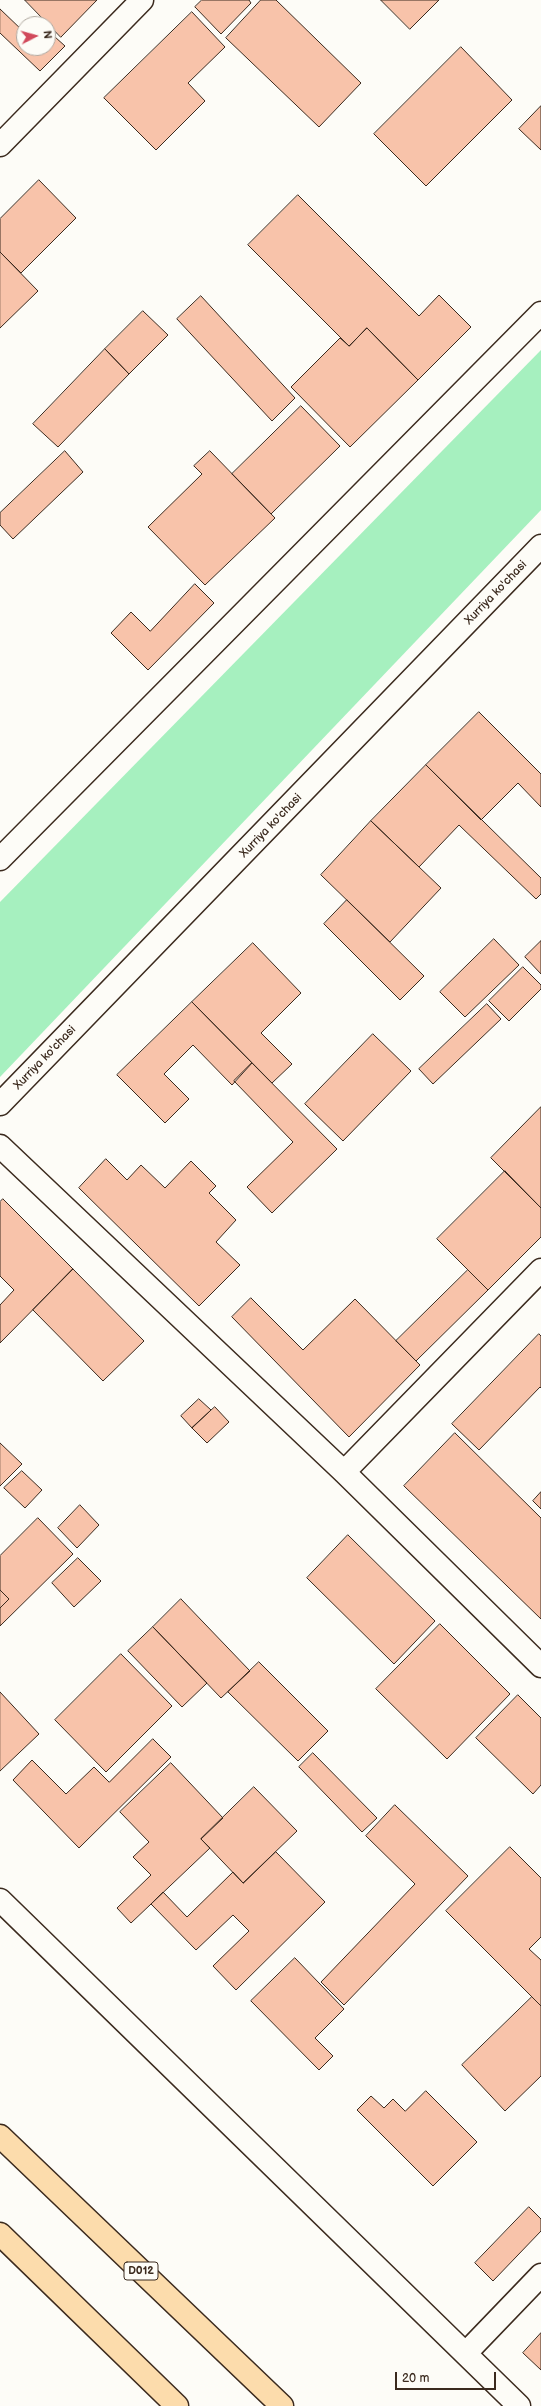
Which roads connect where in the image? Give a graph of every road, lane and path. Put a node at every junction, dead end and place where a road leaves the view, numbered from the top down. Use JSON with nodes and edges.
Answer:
{"nodes":[{"id":1,"x":142,"y":0,"type":"edge"},
{"id":2,"x":0,"y":145,"type":"edge"},
{"id":3,"x":541,"y":313,"type":"edge"},
{"id":4,"x":541,"y":546,"type":"edge"},
{"id":5,"x":0,"y":859,"type":"edge"},
{"id":6,"x":0,"y":1104,"type":"edge"},
{"id":7,"x":0,"y":1146,"type":"edge"},
{"id":8,"x":541,"y":1270,"type":"edge"},
{"id":9,"x":344,"y":1472,"type":"junction"},
{"id":10,"x":541,"y":1666,"type":"edge"},
{"id":11,"x":0,"y":1900,"type":"edge"},
{"id":12,"x":0,"y":2136,"type":"edge"},
{"id":13,"x":0,"y":2234,"type":"edge"},
{"id":14,"x":541,"y":2275,"type":"edge"},
{"id":15,"x":466,"y":2353,"type":"junction"},
{"id":16,"x":177,"y":2406,"type":"edge"},
{"id":17,"x":282,"y":2406,"type":"edge"},
{"id":18,"x":519,"y":2406,"type":"edge"}],
"edges":[{"from":1,"to":2,"type":"street"},
{"from":3,"to":5,"type":"street"},
{"from":4,"to":6,"type":"street","name":"Xurriya ko'chasi"},
{"from":7,"to":9,"type":"street"},
{"from":8,"to":9,"type":"street"},
{"from":9,"to":10,"type":"street"},
{"from":11,"to":15,"type":"street"},
{"from":12,"to":17,"type":"highway","number":"D012"},
{"from":13,"to":16,"type":"highway"},
{"from":14,"to":15,"type":"street"},
{"from":15,"to":18,"type":"street"}]}
